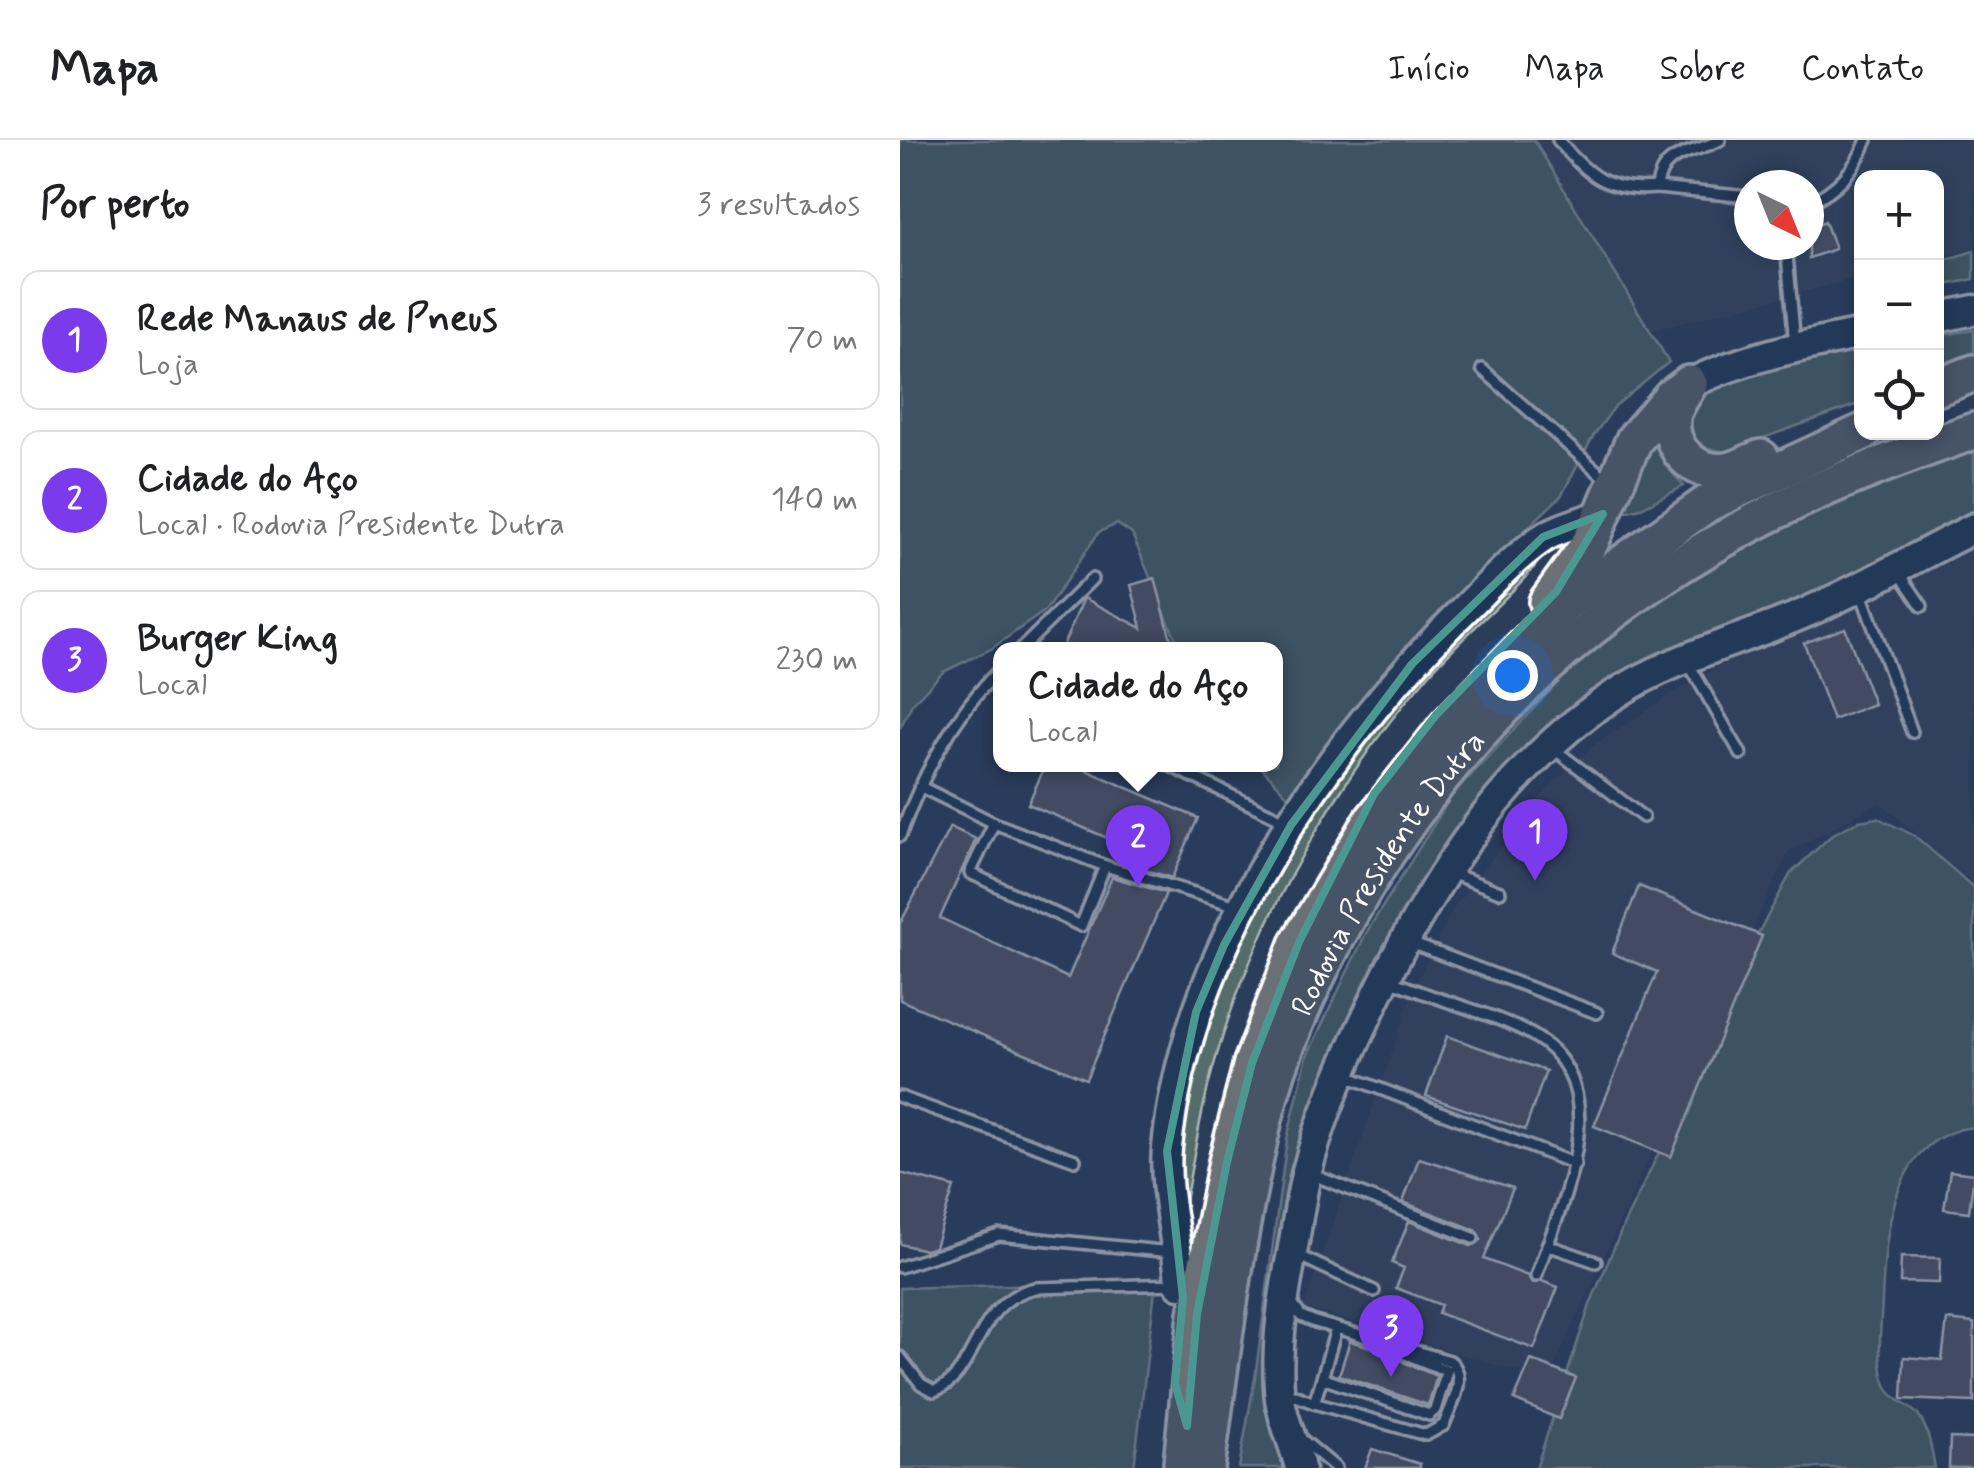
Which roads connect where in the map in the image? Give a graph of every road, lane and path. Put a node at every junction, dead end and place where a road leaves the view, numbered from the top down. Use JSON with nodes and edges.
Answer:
{"nodes":[{"id":1,"x":1558,"y":140,"type":"edge"},
{"id":2,"x":1720,"y":140,"type":"edge"},
{"id":3,"x":1868,"y":140,"type":"edge"},
{"id":4,"x":1656,"y":188,"type":"junction"},
{"id":5,"x":1734,"y":196,"type":"edge"},
{"id":6,"x":1824,"y":196,"type":"edge"},
{"id":7,"x":1787,"y":260,"type":"edge"},
{"id":8,"x":1974,"y":310,"type":"edge"},
{"id":9,"x":1944,"y":316,"type":"edge"},
{"id":10,"x":1854,"y":336,"type":"edge"},
{"id":11,"x":1796,"y":347,"type":"junction"},
{"id":12,"x":1482,"y":369,"type":"dead end"},
{"id":13,"x":1974,"y":373,"type":"edge"},
{"id":14,"x":1689,"y":384,"type":"junction"},
{"id":15,"x":1944,"y":385,"type":"edge"},
{"id":16,"x":1974,"y":389,"type":"edge"},
{"id":17,"x":1944,"y":401,"type":"edge"},
{"id":18,"x":1854,"y":421,"type":"edge"},
{"id":19,"x":1974,"y":431,"type":"edge"},
{"id":20,"x":1854,"y":436,"type":"edge"},
{"id":21,"x":1608,"y":500,"type":"junction"},
{"id":22,"x":1974,"y":528,"type":"edge"},
{"id":23,"x":1895,"y":568,"type":"junction"},
{"id":24,"x":1092,"y":578,"type":"dead end"},
{"id":25,"x":1858,"y":586,"type":"junction"},
{"id":26,"x":1922,"y":606,"type":"dead end"},
{"id":27,"x":1028,"y":642,"type":"edge"},
{"id":28,"x":1686,"y":658,"type":"junction"},
{"id":29,"x":1549,"y":662,"type":"junction"},
{"id":30,"x":993,"y":677,"type":"edge"},
{"id":31,"x":990,"y":680,"type":"junction"},
{"id":32,"x":993,"y":682,"type":"edge"},
{"id":33,"x":1912,"y":732,"type":"dead end"},
{"id":34,"x":1550,"y":746,"type":"junction"},
{"id":35,"x":1740,"y":754,"type":"dead end"},
{"id":36,"x":1183,"y":772,"type":"edge"},
{"id":37,"x":921,"y":787,"type":"junction"},
{"id":38,"x":1644,"y":817,"type":"dead end"},
{"id":39,"x":994,"y":823,"type":"junction"},
{"id":40,"x":1291,"y":824,"type":"junction"},
{"id":41,"x":900,"y":836,"type":"edge"},
{"id":42,"x":1105,"y":866,"type":"junction"},
{"id":43,"x":1447,"y":871,"type":"junction"},
{"id":44,"x":1328,"y":892,"type":"junction"},
{"id":45,"x":1500,"y":892,"type":"dead end"},
{"id":46,"x":1242,"y":907,"type":"junction"},
{"id":47,"x":1403,"y":940,"type":"junction"},
{"id":48,"x":1384,"y":977,"type":"junction"},
{"id":49,"x":1597,"y":1014,"type":"dead end"},
{"id":50,"x":1340,"y":1074,"type":"junction"},
{"id":51,"x":900,"y":1096,"type":"edge"},
{"id":52,"x":1075,"y":1160,"type":"dead end"},
{"id":53,"x":1575,"y":1164,"type":"junction"},
{"id":54,"x":1307,"y":1172,"type":"junction"},
{"id":55,"x":1473,"y":1238,"type":"dead end"},
{"id":56,"x":1547,"y":1245,"type":"junction"},
{"id":57,"x":1596,"y":1262,"type":"dead end"},
{"id":58,"x":1289,"y":1265,"type":"junction"},
{"id":59,"x":900,"y":1267,"type":"edge"},
{"id":60,"x":1179,"y":1268,"type":"junction"},
{"id":61,"x":1536,"y":1276,"type":"dead end"},
{"id":62,"x":1374,"y":1291,"type":"dead end"},
{"id":63,"x":1336,"y":1329,"type":"junction"},
{"id":64,"x":1382,"y":1341,"type":"junction"},
{"id":65,"x":900,"y":1357,"type":"edge"},
{"id":66,"x":1322,"y":1378,"type":"junction"},
{"id":67,"x":1279,"y":1389,"type":"junction"},
{"id":68,"x":1314,"y":1403,"type":"junction"},
{"id":69,"x":1188,"y":1426,"type":"junction"},
{"id":70,"x":1289,"y":1431,"type":"junction"},
{"id":71,"x":1182,"y":1468,"type":"edge"},
{"id":72,"x":1206,"y":1468,"type":"edge"},
{"id":73,"x":1228,"y":1468,"type":"edge"},
{"id":74,"x":1300,"y":1468,"type":"edge"},
{"id":75,"x":1336,"y":1468,"type":"edge"}],
"edges":[{"from":1,"to":4,"type":"lane"},
{"from":2,"to":4,"type":"lane"},
{"from":3,"to":6,"type":"lane"},
{"from":4,"to":5,"type":"lane"},
{"from":7,"to":11,"type":"lane"},
{"from":8,"to":9,"type":"main road"},
{"from":10,"to":11,"type":"main road"},
{"from":11,"to":14,"type":"main road"},
{"from":12,"to":21,"type":"lane"},
{"from":13,"to":15,"type":"highway"},
{"from":14,"to":18,"type":"highway"},
{"from":14,"to":21,"type":"highway"},
{"from":16,"to":17,"type":"highway"},
{"from":19,"to":29,"type":"highway","name":"Rodovia Presidente Dutra"},
{"from":20,"to":44,"type":"highway","name":"Rodovia Presidente Dutra"},
{"from":21,"to":40,"type":"main road"},
{"from":21,"to":44,"type":"highway"},
{"from":22,"to":23,"type":"main road"},
{"from":23,"to":25,"type":"main road"},
{"from":23,"to":26,"type":"lane"},
{"from":24,"to":27,"type":"lane"},
{"from":25,"to":28,"type":"main road"},
{"from":25,"to":33,"type":"lane"},
{"from":28,"to":34,"type":"main road"},
{"from":28,"to":35,"type":"lane"},
{"from":29,"to":72,"type":"highway","name":"Rodovia Presidente Dutra"},
{"from":29,"to":73,"type":"highway"},
{"from":30,"to":31,"type":"lane"},
{"from":31,"to":32,"type":"lane"},
{"from":31,"to":37,"type":"lane"},
{"from":34,"to":38,"type":"lane"},
{"from":34,"to":43,"type":"main road"},
{"from":36,"to":40,"type":"lane"},
{"from":37,"to":39,"type":"lane"},
{"from":37,"to":41,"type":"lane"},
{"from":39,"to":42,"type":"lane"},
{"from":39,"to":42,"type":"lane"},
{"from":40,"to":46,"type":"main road"},
{"from":42,"to":46,"type":"lane"},
{"from":43,"to":45,"type":"lane"},
{"from":43,"to":47,"type":"main road"},
{"from":44,"to":69,"type":"highway","name":"Rodovia Presidente Dutra"},
{"from":46,"to":60,"type":"main road"},
{"from":47,"to":48,"type":"main road"},
{"from":47,"to":49,"type":"lane"},
{"from":48,"to":50,"type":"main road"},
{"from":48,"to":53,"type":"lane"},
{"from":50,"to":53,"type":"lane"},
{"from":50,"to":54,"type":"main road"},
{"from":51,"to":52,"type":"lane"},
{"from":53,"to":56,"type":"lane"},
{"from":54,"to":55,"type":"lane"},
{"from":54,"to":58,"type":"main road"},
{"from":56,"to":57,"type":"lane"},
{"from":56,"to":61,"type":"lane"},
{"from":58,"to":62,"type":"lane"},
{"from":58,"to":63,"type":"lane"},
{"from":58,"to":67,"type":"main road"},
{"from":59,"to":60,"type":"lane"},
{"from":60,"to":65,"type":"lane"},
{"from":60,"to":69,"type":"highway"},
{"from":63,"to":64,"type":"lane"},
{"from":63,"to":66,"type":"lane"},
{"from":64,"to":66,"type":"lane"},
{"from":64,"to":68,"type":"lane"},
{"from":66,"to":68,"type":"lane"},
{"from":67,"to":68,"type":"lane"},
{"from":67,"to":70,"type":"main road"},
{"from":69,"to":71,"type":"highway","name":"Rodovia Presidente Dutra"},
{"from":70,"to":74,"type":"main road"},
{"from":70,"to":75,"type":"lane"}]}
